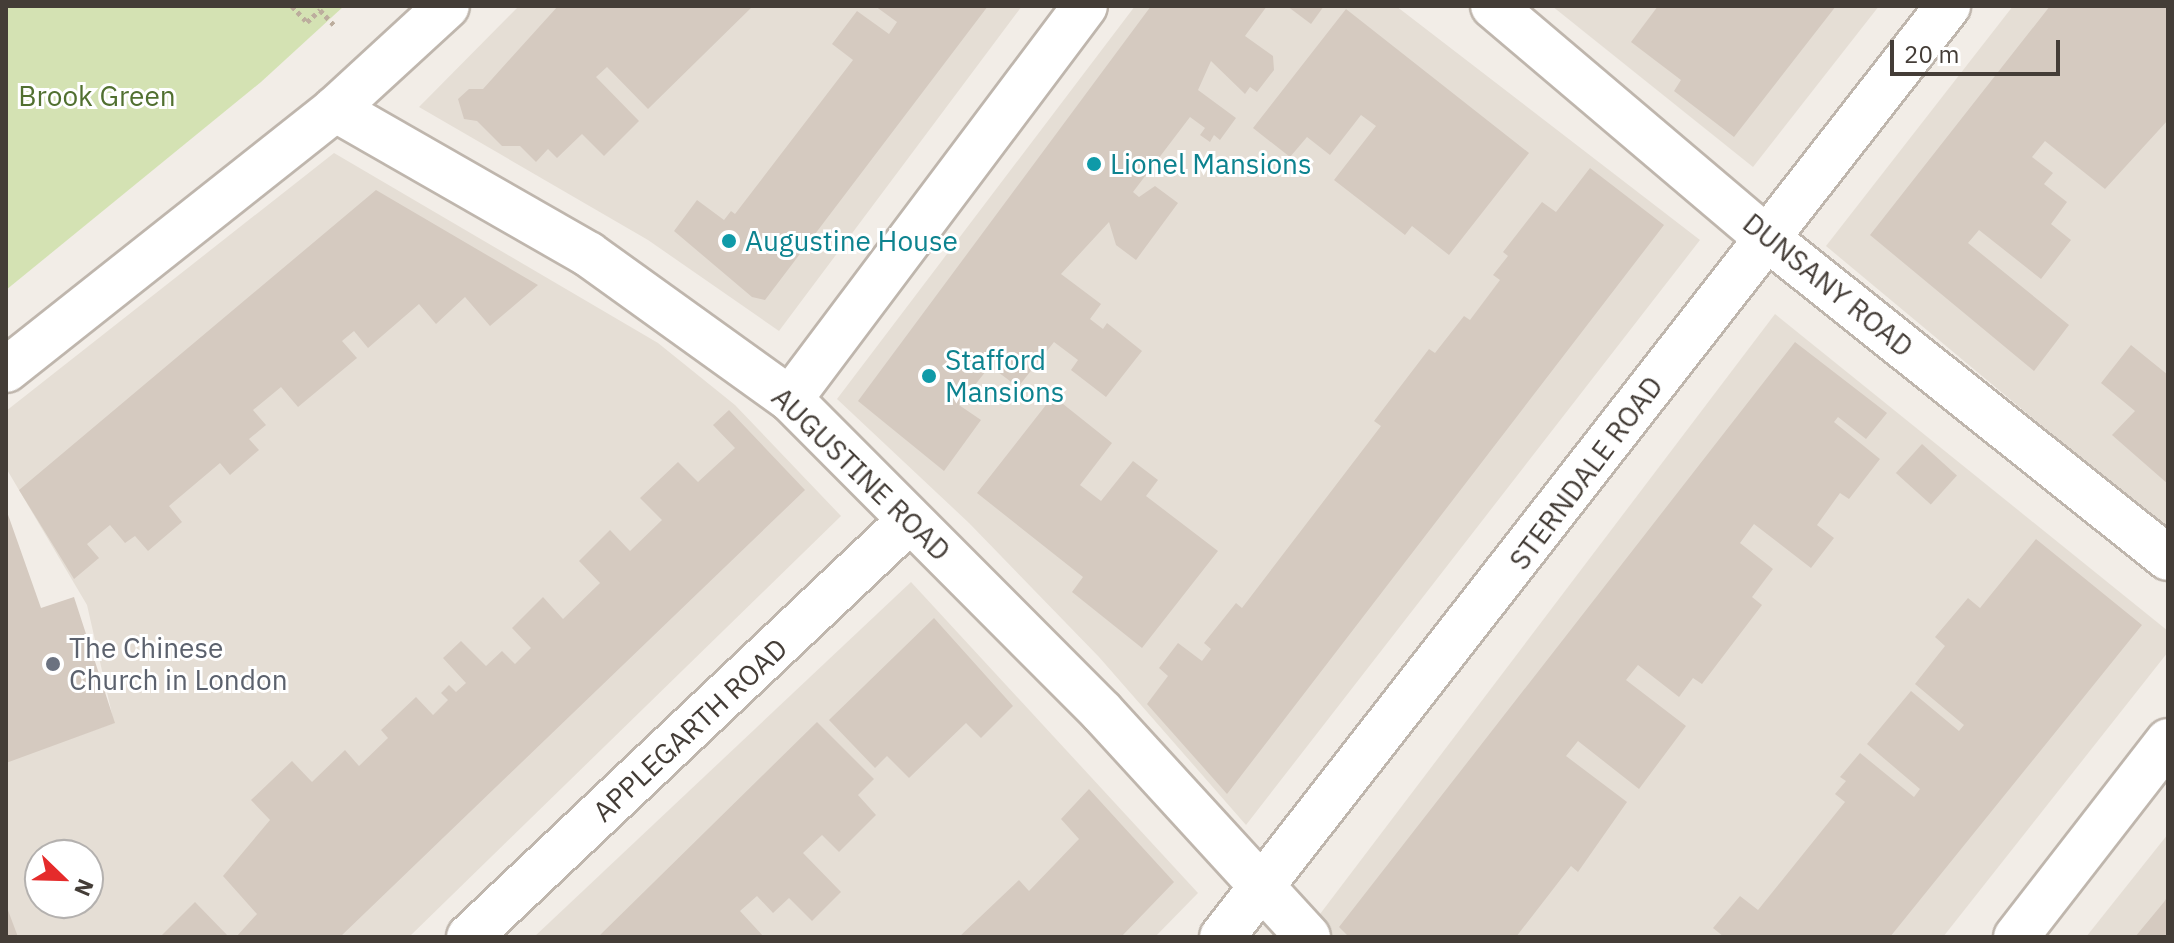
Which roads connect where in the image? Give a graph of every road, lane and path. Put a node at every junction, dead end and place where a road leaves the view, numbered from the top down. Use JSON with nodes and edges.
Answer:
{"nodes":[{"id":1,"x":292,"y":6,"type":"edge"},
{"id":2,"x":447,"y":6,"type":"edge"},
{"id":3,"x":1085,"y":6,"type":"edge"},
{"id":4,"x":1493,"y":6,"type":"edge"},
{"id":5,"x":1948,"y":6,"type":"edge"},
{"id":6,"x":334,"y":25,"type":"dead end"},
{"id":7,"x":335,"y":109,"type":"junction"},
{"id":8,"x":1767,"y":238,"type":"junction"},
{"id":9,"x":6,"y":370,"type":"edge"},
{"id":10,"x":790,"y":399,"type":"junction"},
{"id":11,"x":909,"y":521,"type":"junction"},
{"id":12,"x":2168,"y":558,"type":"edge"},
{"id":13,"x":2168,"y":741,"type":"edge"},
{"id":14,"x":1265,"y":887,"type":"junction"},
{"id":15,"x":469,"y":937,"type":"edge"},
{"id":16,"x":1222,"y":937,"type":"edge"},
{"id":17,"x":1308,"y":937,"type":"edge"},
{"id":18,"x":2016,"y":937,"type":"edge"}],
"edges":[{"from":1,"to":6,"type":"path"},
{"from":2,"to":7,"type":"street"},
{"from":3,"to":10,"type":"street"},
{"from":4,"to":8,"type":"street","name":"DUNSANY ROAD"},
{"from":5,"to":8,"type":"street","name":"STERNDALE ROAD"},
{"from":7,"to":9,"type":"street"},
{"from":7,"to":10,"type":"street","name":"AUGUSTINE ROAD"},
{"from":8,"to":12,"type":"street","name":"DUNSANY ROAD"},
{"from":8,"to":14,"type":"street","name":"STERNDALE ROAD"},
{"from":10,"to":11,"type":"street","name":"AUGUSTINE ROAD"},
{"from":11,"to":14,"type":"street","name":"AUGUSTINE ROAD"},
{"from":11,"to":15,"type":"street","name":"APPLEGARTH ROAD"},
{"from":13,"to":18,"type":"street"},
{"from":14,"to":16,"type":"street","name":"STERNDALE ROAD"},
{"from":14,"to":17,"type":"street","name":"AUGUSTINE ROAD"}]}
